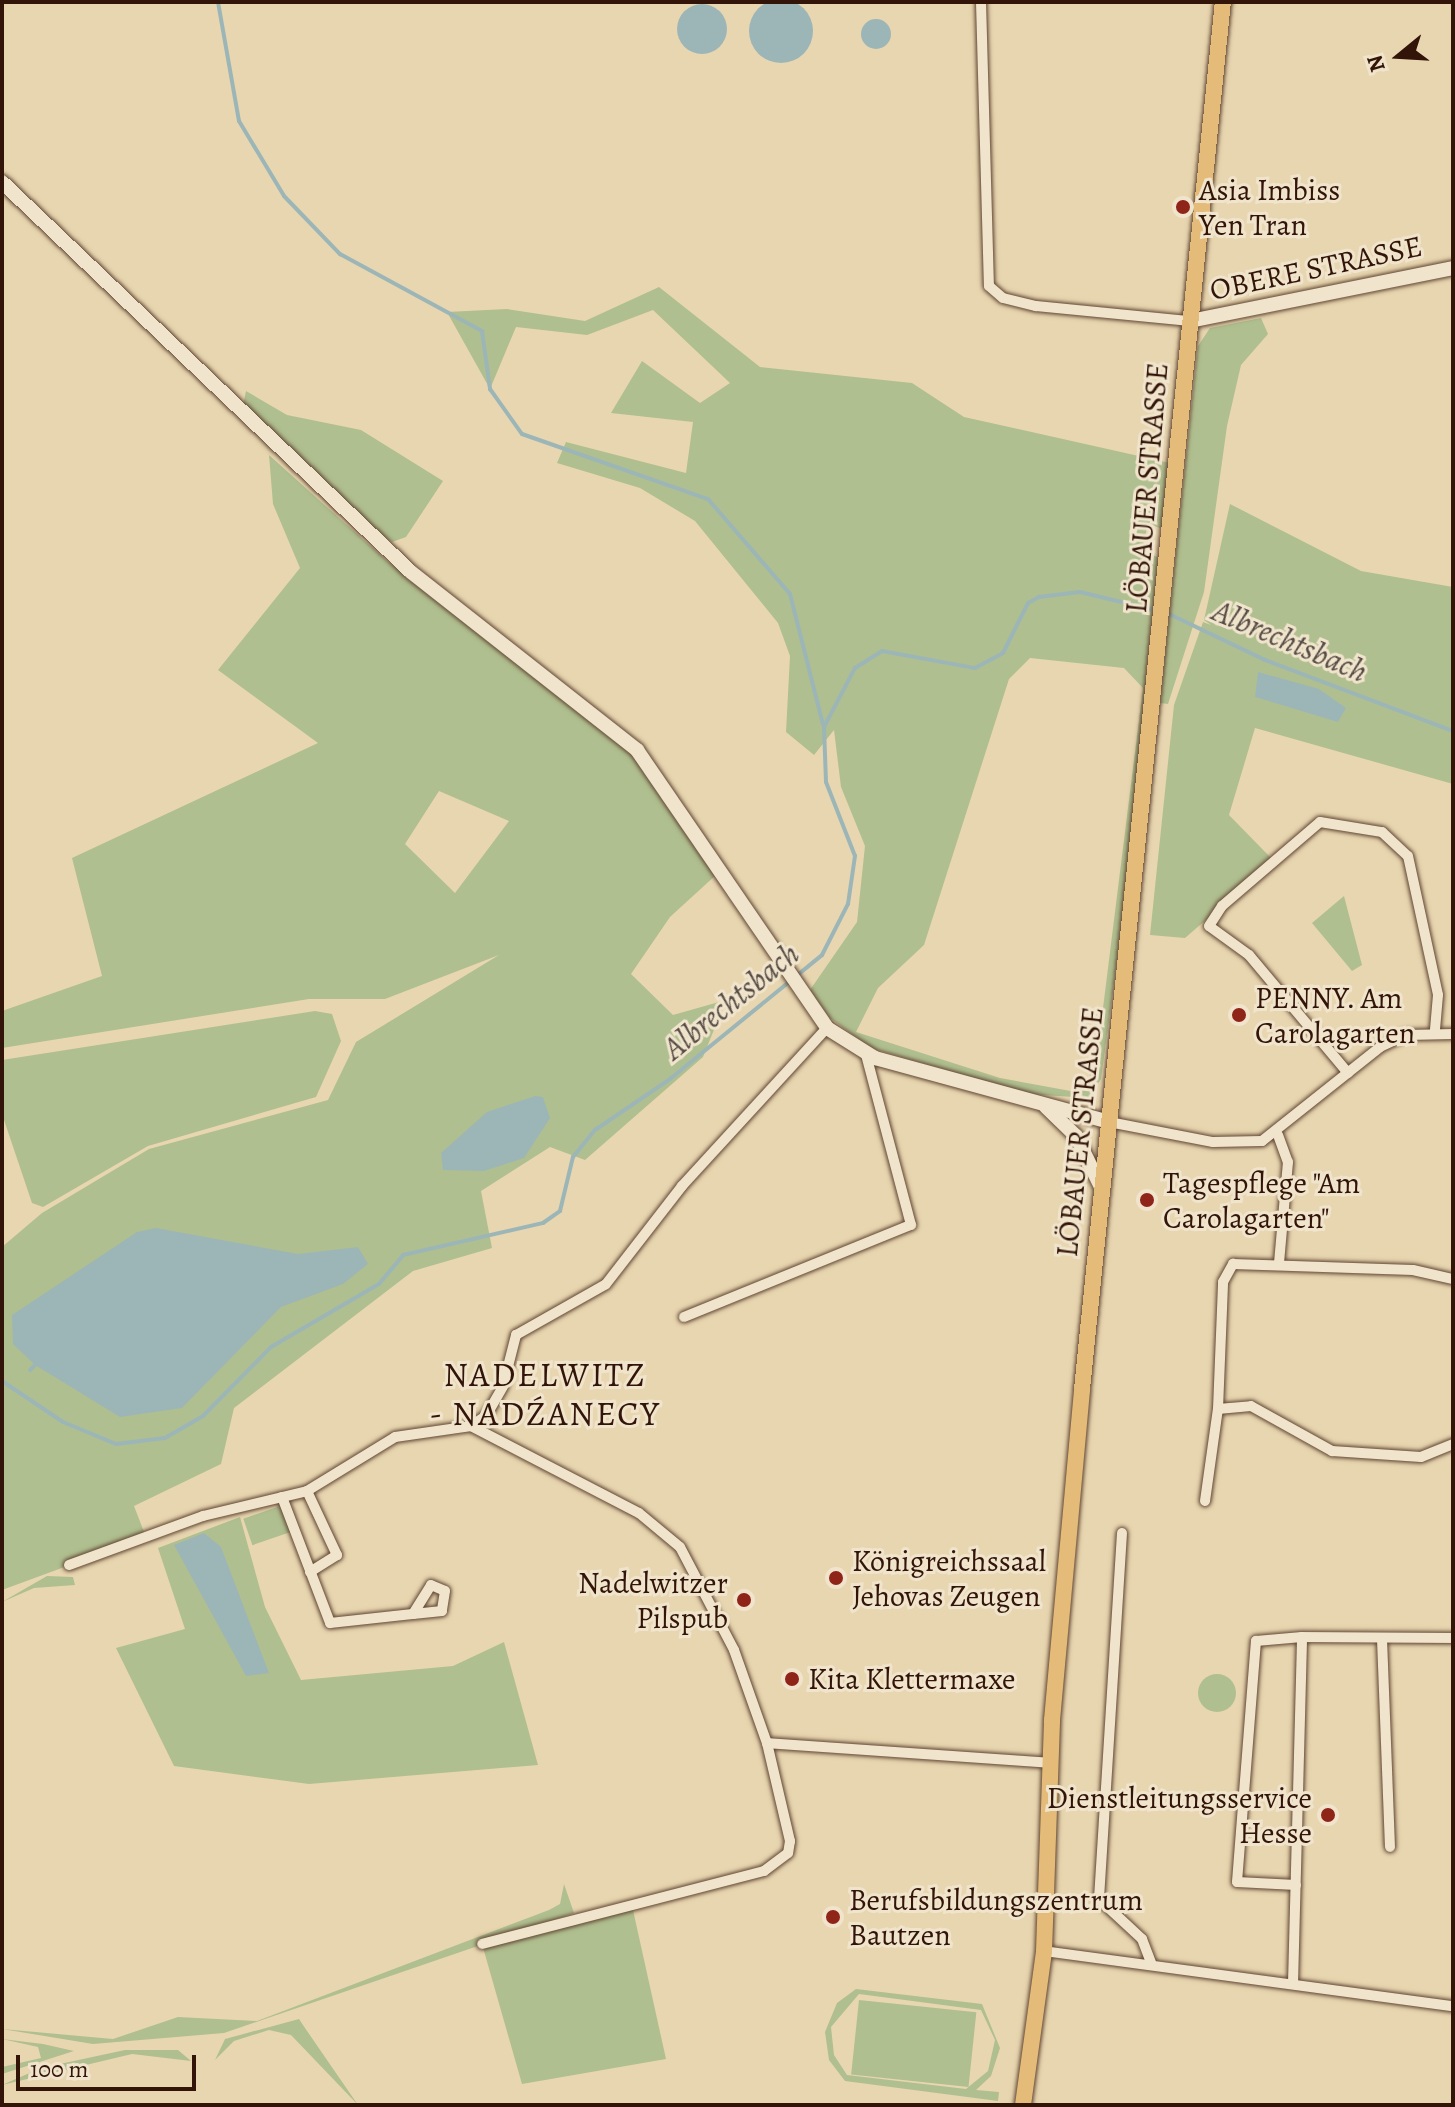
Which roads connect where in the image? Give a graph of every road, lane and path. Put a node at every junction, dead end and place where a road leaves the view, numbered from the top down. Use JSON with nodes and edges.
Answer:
{"nodes":[{"id":1,"x":981,"y":2,"type":"edge"},
{"id":2,"x":1223,"y":2,"type":"edge"},
{"id":3,"x":2,"y":182,"type":"edge"},
{"id":4,"x":1453,"y":268,"type":"edge"},
{"id":5,"x":1190,"y":321,"type":"junction"},
{"id":6,"x":827,"y":1028,"type":"junction"},
{"id":7,"x":1435,"y":1033,"type":"junction"},
{"id":8,"x":1453,"y":1034,"type":"edge"},
{"id":9,"x":866,"y":1055,"type":"junction"},
{"id":10,"x":1348,"y":1073,"type":"junction"},
{"id":11,"x":1046,"y":1107,"type":"junction"},
{"id":12,"x":1109,"y":1122,"type":"junction"},
{"id":13,"x":1278,"y":1135,"type":"junction"},
{"id":14,"x":1102,"y":1189,"type":"junction"},
{"id":15,"x":1279,"y":1262,"type":"junction"},
{"id":16,"x":1453,"y":1279,"type":"edge"},
{"id":17,"x":684,"y":1317,"type":"dead end"},
{"id":18,"x":1218,"y":1409,"type":"junction"},
{"id":19,"x":471,"y":1426,"type":"junction"},
{"id":20,"x":1453,"y":1444,"type":"edge"},
{"id":21,"x":307,"y":1491,"type":"junction"},
{"id":22,"x":282,"y":1497,"type":"junction"},
{"id":23,"x":1205,"y":1501,"type":"dead end"},
{"id":24,"x":1122,"y":1533,"type":"dead end"},
{"id":25,"x":69,"y":1565,"type":"dead end"},
{"id":26,"x":310,"y":1572,"type":"junction"},
{"id":27,"x":413,"y":1614,"type":"dead end"},
{"id":28,"x":1302,"y":1637,"type":"junction"},
{"id":29,"x":1453,"y":1638,"type":"edge"},
{"id":30,"x":1382,"y":1639,"type":"junction"},
{"id":31,"x":767,"y":1743,"type":"junction"},
{"id":32,"x":1051,"y":1763,"type":"junction"},
{"id":33,"x":1390,"y":1847,"type":"dead end"},
{"id":34,"x":1296,"y":1885,"type":"junction"},
{"id":35,"x":482,"y":1944,"type":"dead end"},
{"id":36,"x":1044,"y":1951,"type":"junction"},
{"id":37,"x":1151,"y":1962,"type":"junction"},
{"id":38,"x":1293,"y":1984,"type":"junction"},
{"id":39,"x":1453,"y":2006,"type":"edge"},
{"id":40,"x":1023,"y":2105,"type":"edge"}],
"edges":[{"from":1,"to":5,"type":"street","name":"LÖBAUER STRASSE"},
{"from":2,"to":5,"type":"main road","name":"LÖBAUER STRASSE"},
{"from":3,"to":6,"type":"main road"},
{"from":4,"to":5,"type":"main road","name":"OBERE STRASSE"},
{"from":5,"to":12,"type":"main road","name":"LÖBAUER STRASSE"},
{"from":6,"to":9,"type":"main road"},
{"from":6,"to":19,"type":"street"},
{"from":7,"to":8,"type":"street"},
{"from":7,"to":10,"type":"street"},
{"from":7,"to":10,"type":"street"},
{"from":9,"to":11,"type":"main road"},
{"from":9,"to":17,"type":"street"},
{"from":10,"to":13,"type":"street"},
{"from":11,"to":12,"type":"main road"},
{"from":11,"to":14,"type":"main road"},
{"from":12,"to":13,"type":"street"},
{"from":12,"to":14,"type":"main road","name":"LÖBAUER STRASSE"},
{"from":13,"to":15,"type":"street"},
{"from":14,"to":32,"type":"main road","name":"LÖBAUER STRASSE"},
{"from":15,"to":16,"type":"street"},
{"from":15,"to":18,"type":"street"},
{"from":18,"to":20,"type":"street"},
{"from":18,"to":23,"type":"street"},
{"from":19,"to":21,"type":"street"},
{"from":19,"to":31,"type":"street"},
{"from":21,"to":22,"type":"street"},
{"from":21,"to":26,"type":"street"},
{"from":22,"to":25,"type":"street"},
{"from":22,"to":26,"type":"street"},
{"from":24,"to":37,"type":"street"},
{"from":26,"to":27,"type":"street"},
{"from":28,"to":30,"type":"street"},
{"from":28,"to":34,"type":"street"},
{"from":28,"to":34,"type":"street"},
{"from":29,"to":30,"type":"street"},
{"from":30,"to":33,"type":"street"},
{"from":31,"to":32,"type":"street"},
{"from":31,"to":35,"type":"street"},
{"from":32,"to":36,"type":"main road","name":"LÖBAUER STRASSE"},
{"from":34,"to":38,"type":"street"},
{"from":36,"to":37,"type":"street"},
{"from":36,"to":40,"type":"main road","name":"LÖBAUER STRASSE"},
{"from":37,"to":38,"type":"street"},
{"from":38,"to":39,"type":"street"}]}
